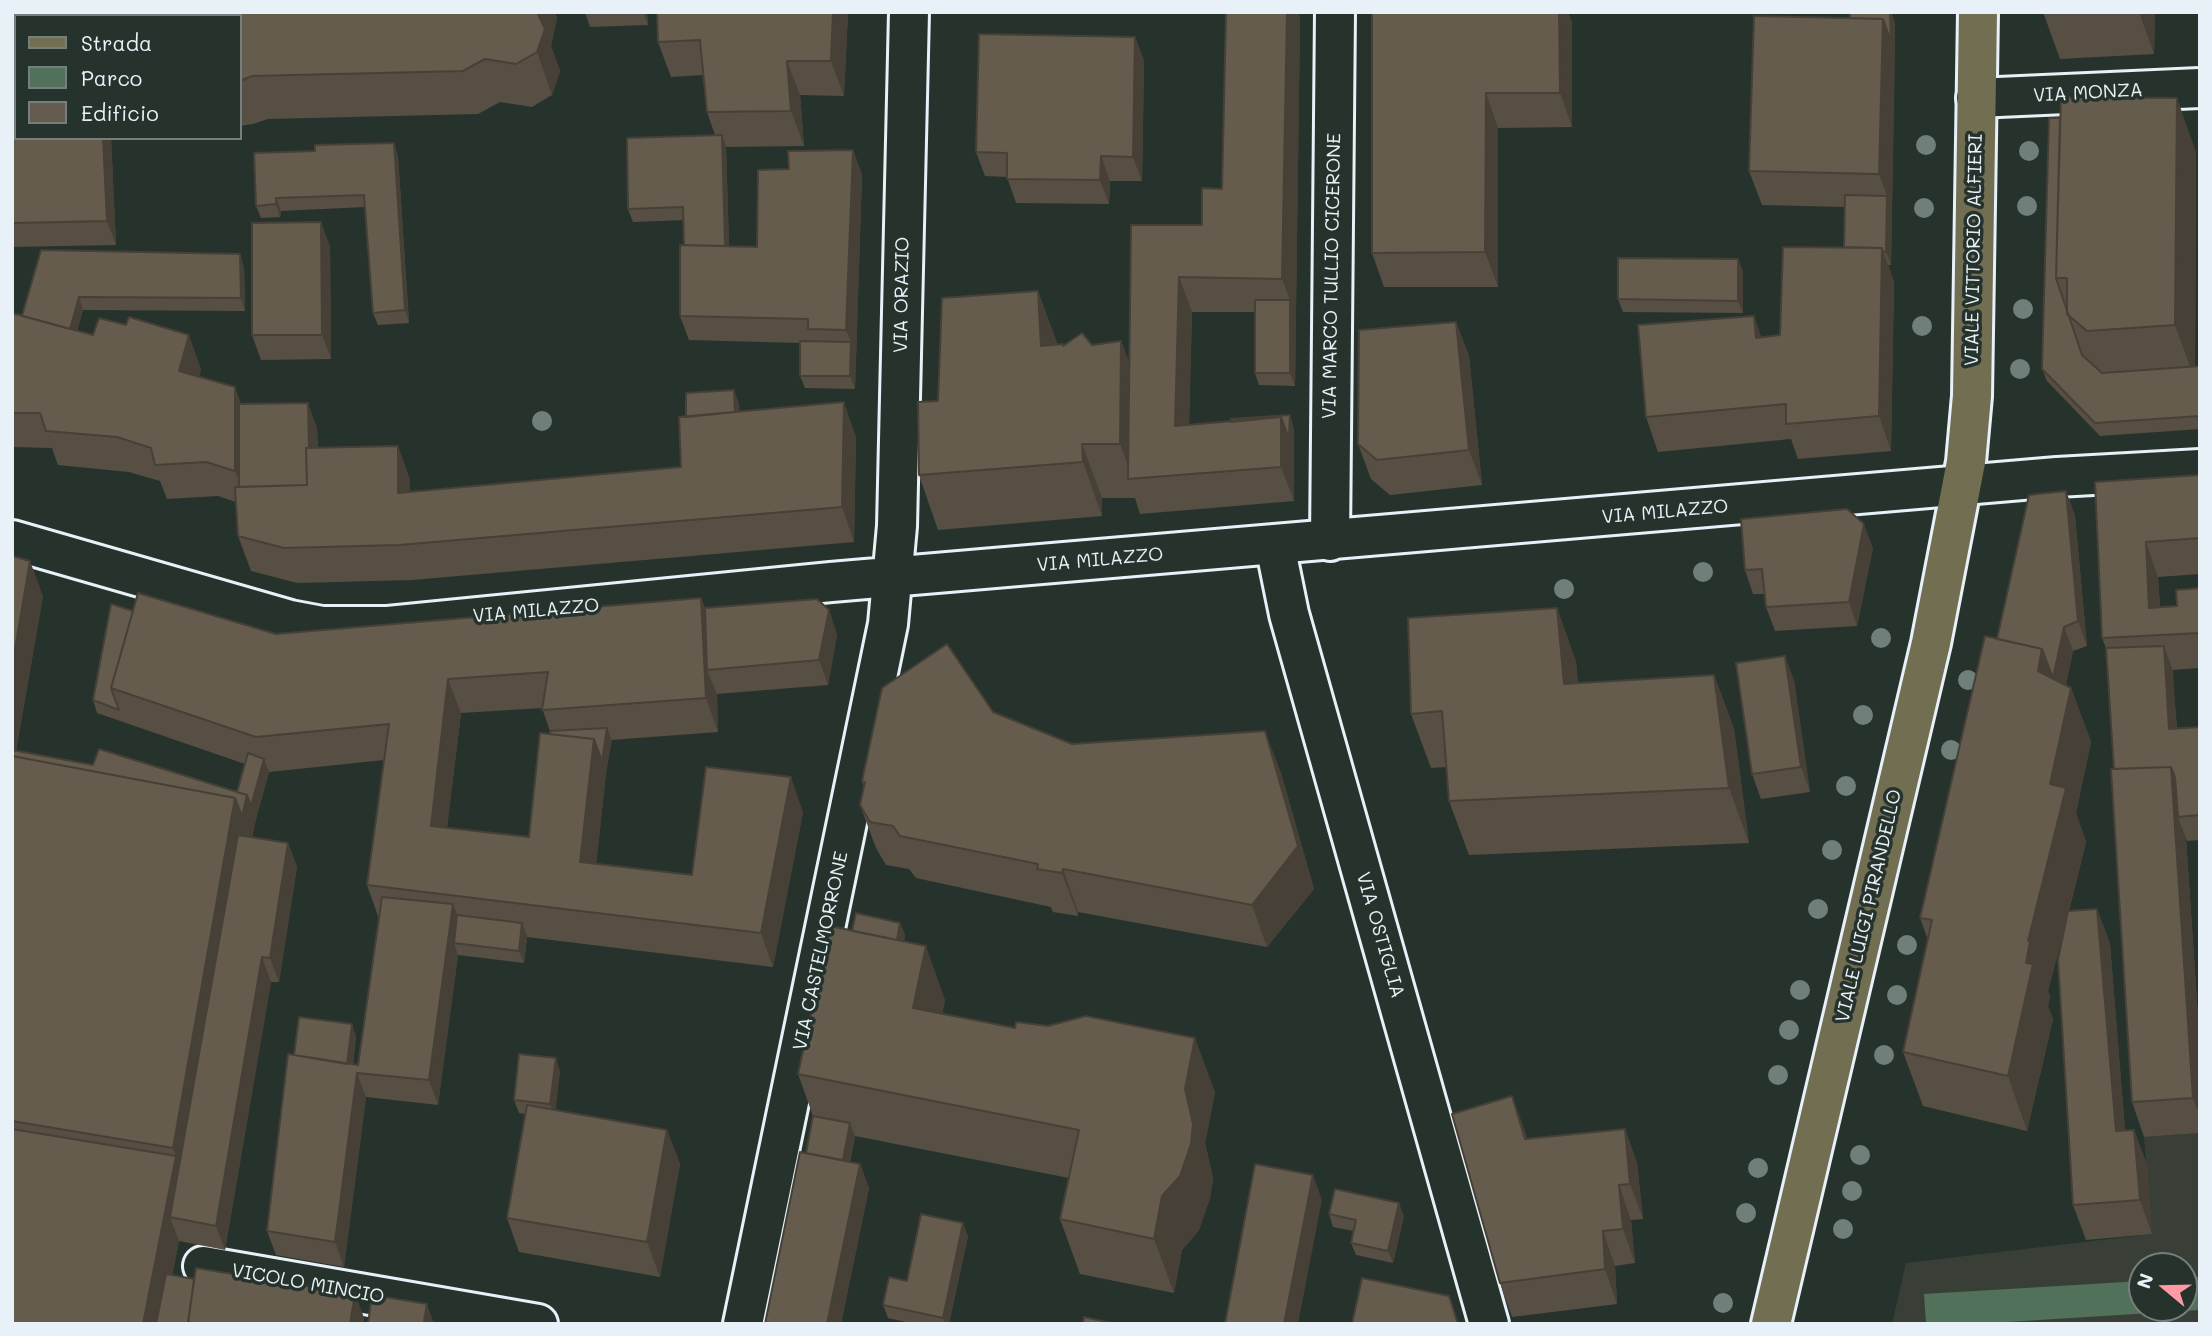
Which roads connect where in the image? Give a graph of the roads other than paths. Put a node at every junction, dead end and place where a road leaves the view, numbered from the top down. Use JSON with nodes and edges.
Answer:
{"nodes":[{"id":1,"x":909,"y":12,"type":"edge"},
{"id":2,"x":1335,"y":12,"type":"edge"},
{"id":3,"x":1978,"y":12,"type":"edge"},
{"id":4,"x":2200,"y":88,"type":"edge"},
{"id":5,"x":1976,"y":99,"type":"junction"},
{"id":6,"x":2200,"y":469,"type":"edge"},
{"id":7,"x":1962,"y":488,"type":"junction"},
{"id":8,"x":12,"y":540,"type":"edge"},
{"id":9,"x":1330,"y":541,"type":"junction"},
{"id":10,"x":1275,"y":545,"type":"junction"},
{"id":11,"x":894,"y":578,"type":"junction"},
{"id":12,"x":203,"y":1266,"type":"edge"},
{"id":13,"x":538,"y":1324,"type":"edge"},
{"id":14,"x":743,"y":1324,"type":"edge"},
{"id":15,"x":1489,"y":1324,"type":"edge"},
{"id":16,"x":1771,"y":1324,"type":"edge"}],
"edges":[{"from":1,"to":11,"type":"street","name":"VIA ORAZIO"},
{"from":2,"to":9,"type":"street","name":"VIA MARCO TULLIO CICERONE"},
{"from":3,"to":5,"type":"main road","name":"VIALE VITTORIO ALFIERI"},
{"from":4,"to":5,"type":"street","name":"VIA MONZA"},
{"from":5,"to":7,"type":"main road","name":"VIALE VITTORIO ALFIERI"},
{"from":6,"to":7,"type":"street","name":"VIA MILAZZO"},
{"from":7,"to":9,"type":"street","name":"VIA MILAZZO"},
{"from":7,"to":16,"type":"main road","name":"VIALE LUIGI PIRANDELLO"},
{"from":8,"to":11,"type":"street","name":"VIA MILAZZO"},
{"from":9,"to":10,"type":"street","name":"VIA MILAZZO"},
{"from":10,"to":11,"type":"street","name":"VIA MILAZZO"},
{"from":10,"to":15,"type":"street","name":"VIA OSTIGLIA"},
{"from":11,"to":14,"type":"street","name":"VIA CASTELMORRONE"},
{"from":12,"to":13,"type":"street","name":"VICOLO MINCIO"}]}
